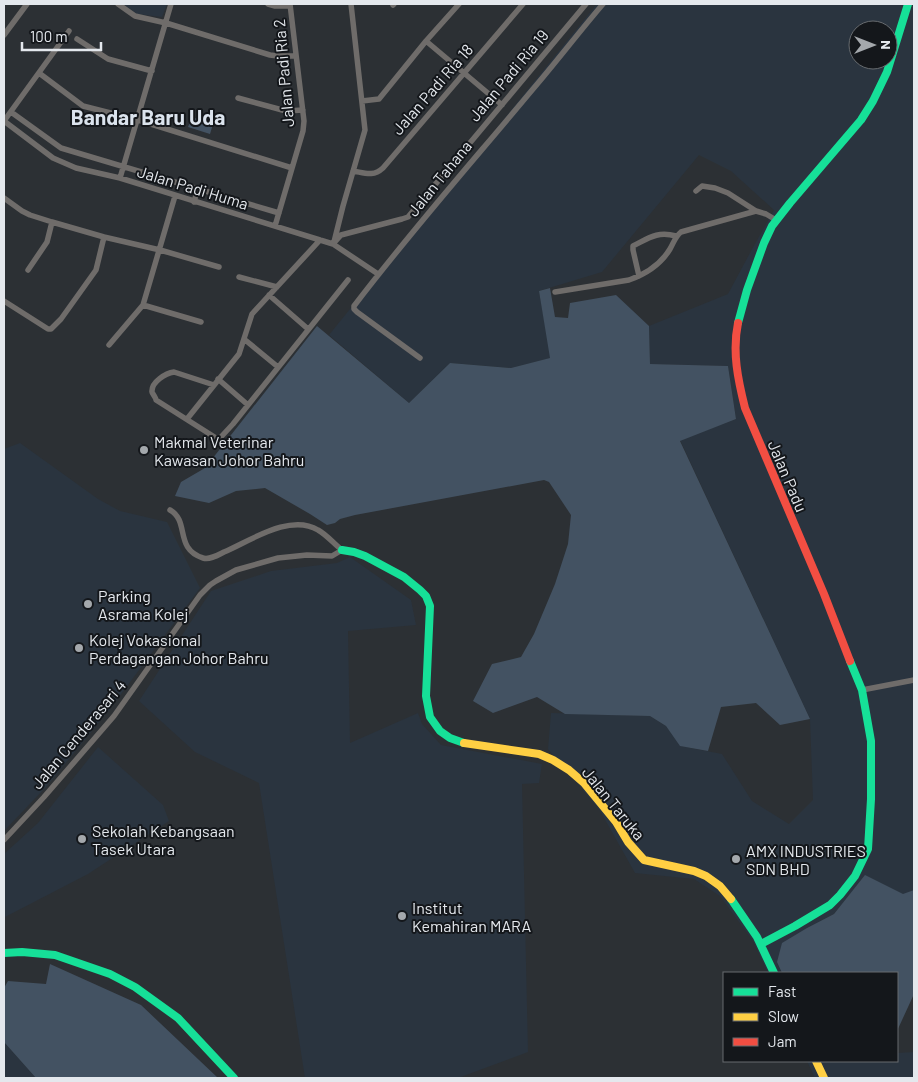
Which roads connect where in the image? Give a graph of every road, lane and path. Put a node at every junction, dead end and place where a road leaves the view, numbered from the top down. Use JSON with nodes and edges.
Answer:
{"nodes":[{"id":1,"x":27,"y":4,"type":"edge"},
{"id":2,"x":118,"y":4,"type":"edge"},
{"id":3,"x":171,"y":4,"type":"edge"},
{"id":4,"x":268,"y":4,"type":"edge"},
{"id":5,"x":350,"y":4,"type":"edge"},
{"id":6,"x":458,"y":4,"type":"edge"},
{"id":7,"x":523,"y":4,"type":"edge"},
{"id":8,"x":586,"y":4,"type":"edge"},
{"id":9,"x":603,"y":4,"type":"edge"},
{"id":10,"x":908,"y":4,"type":"edge"},
{"id":11,"x":290,"y":5,"type":"edge"},
{"id":12,"x":166,"y":23,"type":"junction"},
{"id":13,"x":69,"y":31,"type":"dead end"},
{"id":14,"x":4,"y":35,"type":"edge"},
{"id":15,"x":77,"y":39,"type":"dead end"},
{"id":16,"x":426,"y":41,"type":"junction"},
{"id":17,"x":296,"y":56,"type":"junction"},
{"id":18,"x":152,"y":71,"type":"junction"},
{"id":19,"x":39,"y":73,"type":"junction"},
{"id":20,"x":464,"y":73,"type":"junction"},
{"id":21,"x":238,"y":98,"type":"dead end"},
{"id":22,"x":362,"y":101,"type":"junction"},
{"id":23,"x":502,"y":105,"type":"junction"},
{"id":24,"x":303,"y":110,"type":"junction"},
{"id":25,"x":11,"y":112,"type":"junction"},
{"id":26,"x":138,"y":120,"type":"junction"},
{"id":27,"x":4,"y":121,"type":"edge"},
{"id":28,"x":124,"y":166,"type":"junction"},
{"id":29,"x":292,"y":168,"type":"junction"},
{"id":30,"x":353,"y":171,"type":"junction"},
{"id":31,"x":120,"y":178,"type":"junction"},
{"id":32,"x":198,"y":188,"type":"junction"},
{"id":33,"x":696,"y":191,"type":"dead end"},
{"id":34,"x":175,"y":196,"type":"junction"},
{"id":35,"x":5,"y":200,"type":"edge"},
{"id":36,"x":194,"y":202,"type":"junction"},
{"id":37,"x":756,"y":211,"type":"junction"},
{"id":38,"x":279,"y":213,"type":"junction"},
{"id":39,"x":776,"y":220,"type":"junction"},
{"id":40,"x":52,"y":222,"type":"junction"},
{"id":41,"x":275,"y":226,"type":"junction"},
{"id":42,"x":676,"y":236,"type":"junction"},
{"id":43,"x":104,"y":237,"type":"junction"},
{"id":44,"x":320,"y":240,"type":"junction"},
{"id":45,"x":333,"y":244,"type":"junction"},
{"id":46,"x":160,"y":250,"type":"junction"},
{"id":47,"x":219,"y":267,"type":"dead end"},
{"id":48,"x":28,"y":270,"type":"dead end"},
{"id":49,"x":378,"y":274,"type":"junction"},
{"id":50,"x":639,"y":276,"type":"junction"},
{"id":51,"x":239,"y":277,"type":"dead end"},
{"id":52,"x":348,"y":280,"type":"dead end"},
{"id":53,"x":277,"y":287,"type":"junction"},
{"id":54,"x":555,"y":292,"type":"dead end"},
{"id":55,"x":269,"y":295,"type":"junction"},
{"id":56,"x":4,"y":301,"type":"edge"},
{"id":57,"x":143,"y":305,"type":"junction"},
{"id":58,"x":201,"y":322,"type":"dead end"},
{"id":59,"x":308,"y":329,"type":"junction"},
{"id":60,"x":244,"y":339,"type":"junction"},
{"id":61,"x":109,"y":345,"type":"dead end"},
{"id":62,"x":420,"y":358,"type":"dead end"},
{"id":63,"x":278,"y":367,"type":"junction"},
{"id":64,"x":218,"y":379,"type":"junction"},
{"id":65,"x":214,"y":385,"type":"junction"},
{"id":66,"x":248,"y":404,"type":"junction"},
{"id":67,"x":187,"y":419,"type":"junction"},
{"id":68,"x":170,"y":510,"type":"dead end"},
{"id":69,"x":342,"y":550,"type":"junction"},
{"id":70,"x":914,"y":680,"type":"edge"},
{"id":71,"x":862,"y":690,"type":"junction"},
{"id":72,"x":4,"y":840,"type":"edge"},
{"id":73,"x":761,"y":944,"type":"junction"},
{"id":74,"x":4,"y":953,"type":"edge"},
{"id":75,"x":774,"y":972,"type":"edge"},
{"id":76,"x":816,"y":1062,"type":"edge"},
{"id":77,"x":234,"y":1078,"type":"edge"},
{"id":78,"x":824,"y":1078,"type":"edge"}],
"edges":[{"from":1,"to":14,"type":"street"},
{"from":2,"to":12,"type":"street"},
{"from":3,"to":12,"type":"street"},
{"from":4,"to":11,"type":"street"},
{"from":5,"to":22,"type":"street"},
{"from":6,"to":16,"type":"street"},
{"from":7,"to":20,"type":"street","name":"Jalan Padi Ria 18"},
{"from":8,"to":23,"type":"street","name":"Jalan Padi Ria 19"},
{"from":9,"to":49,"type":"street","name":"Jalan Tahana"},
{"from":10,"to":39,"type":"street","name":"Jalan Padu"},
{"from":11,"to":17,"type":"street","name":"Jalan Padi Ria 2"},
{"from":12,"to":17,"type":"street"},
{"from":12,"to":18,"type":"street"},
{"from":13,"to":19,"type":"street"},
{"from":15,"to":18,"type":"street"},
{"from":16,"to":20,"type":"street"},
{"from":16,"to":22,"type":"street"},
{"from":17,"to":24,"type":"street","name":"Jalan Padi Ria 2"},
{"from":18,"to":26,"type":"street"},
{"from":19,"to":25,"type":"street"},
{"from":19,"to":26,"type":"street"},
{"from":20,"to":23,"type":"street"},
{"from":20,"to":30,"type":"street","name":"Jalan Padi Ria 18"},
{"from":21,"to":24,"type":"street"},
{"from":22,"to":30,"type":"street"},
{"from":23,"to":45,"type":"street","name":"Jalan Padi Ria 19"},
{"from":24,"to":29,"type":"street","name":"Jalan Padi Ria 2"},
{"from":25,"to":27,"type":"street"},
{"from":25,"to":28,"type":"street","name":"Jalan Padi Huma"},
{"from":26,"to":28,"type":"street"},
{"from":26,"to":29,"type":"street"},
{"from":27,"to":31,"type":"street","name":"Jalan Padi Huma"},
{"from":28,"to":31,"type":"street"},
{"from":28,"to":32,"type":"street","name":"Jalan Padi Huma"},
{"from":29,"to":38,"type":"street","name":"Jalan Padi Ria 2"},
{"from":30,"to":45,"type":"street"},
{"from":31,"to":34,"type":"street","name":"Jalan Padi Huma"},
{"from":32,"to":36,"type":"street"},
{"from":32,"to":38,"type":"street","name":"Jalan Padi Huma"},
{"from":33,"to":37,"type":"street"},
{"from":34,"to":36,"type":"street","name":"Jalan Padi Huma"},
{"from":34,"to":46,"type":"street"},
{"from":35,"to":40,"type":"street"},
{"from":36,"to":41,"type":"street","name":"Jalan Padi Huma"},
{"from":37,"to":39,"type":"street"},
{"from":37,"to":42,"type":"street"},
{"from":38,"to":41,"type":"street","name":"Jalan Padi Ria 2"},
{"from":39,"to":71,"type":"street","name":"Jalan Padu"},
{"from":40,"to":43,"type":"street"},
{"from":40,"to":48,"type":"street"},
{"from":41,"to":44,"type":"street","name":"Jalan Padi Huma"},
{"from":42,"to":50,"type":"street"},
{"from":42,"to":50,"type":"street"},
{"from":43,"to":46,"type":"street"},
{"from":43,"to":56,"type":"street"},
{"from":44,"to":45,"type":"street","name":"Jalan Padi Huma"},
{"from":44,"to":53,"type":"street"},
{"from":45,"to":49,"type":"street","name":"Jalan Padi Huma"},
{"from":46,"to":47,"type":"street"},
{"from":46,"to":57,"type":"street"},
{"from":49,"to":62,"type":"street","name":"Jalan Tahana"},
{"from":50,"to":54,"type":"street"},
{"from":51,"to":53,"type":"street"},
{"from":52,"to":59,"type":"street"},
{"from":53,"to":55,"type":"street"},
{"from":55,"to":59,"type":"street"},
{"from":55,"to":60,"type":"street"},
{"from":57,"to":58,"type":"street"},
{"from":57,"to":61,"type":"street"},
{"from":59,"to":63,"type":"street"},
{"from":60,"to":63,"type":"street"},
{"from":60,"to":64,"type":"street"},
{"from":63,"to":66,"type":"street"},
{"from":64,"to":65,"type":"street"},
{"from":64,"to":66,"type":"street"},
{"from":65,"to":67,"type":"street"},
{"from":65,"to":67,"type":"street"},
{"from":66,"to":67,"type":"street"},
{"from":68,"to":69,"type":"street"},
{"from":69,"to":72,"type":"street","name":"Jalan Cenderasari 4"},
{"from":69,"to":73,"type":"street","name":"Jalan Taruka"},
{"from":70,"to":71,"type":"street"},
{"from":71,"to":73,"type":"street","name":"Jalan Padu"},
{"from":73,"to":75,"type":"street","name":"Jalan Taruka"},
{"from":74,"to":77,"type":"street"},
{"from":76,"to":78,"type":"street"}]}
